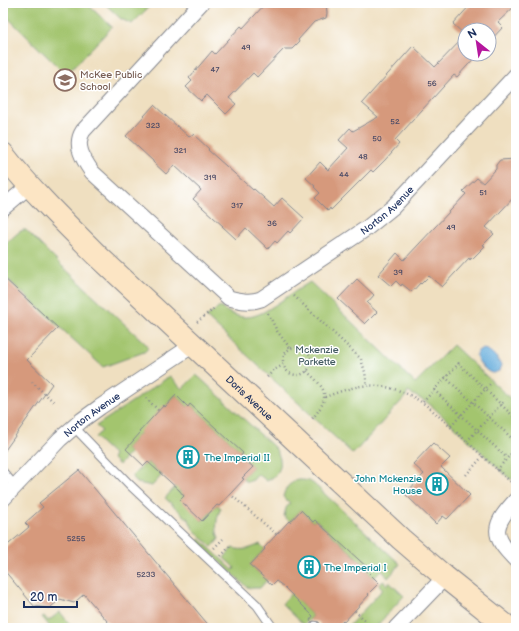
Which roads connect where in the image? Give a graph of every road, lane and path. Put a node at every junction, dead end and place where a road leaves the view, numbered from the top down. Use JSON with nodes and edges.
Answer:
{"nodes":[{"id":1,"x":201,"y":3,"type":"edge"},
{"id":2,"x":516,"y":75,"type":"edge"},
{"id":3,"x":3,"y":154,"type":"edge"},
{"id":4,"x":30,"y":185,"type":"junction"},
{"id":5,"x":3,"y":208,"type":"edge"},
{"id":6,"x":283,"y":285,"type":"junction"},
{"id":7,"x":261,"y":299,"type":"junction"},
{"id":8,"x":224,"y":302,"type":"junction"},
{"id":9,"x":196,"y":322,"type":"dead end"},
{"id":10,"x":193,"y":345,"type":"junction"},
{"id":11,"x":290,"y":348,"type":"junction"},
{"id":12,"x":461,"y":361,"type":"dead end"},
{"id":13,"x":458,"y":364,"type":"junction"},
{"id":14,"x":283,"y":365,"type":"junction"},
{"id":15,"x":307,"y":371,"type":"junction"},
{"id":16,"x":267,"y":377,"type":"dead end"},
{"id":17,"x":445,"y":377,"type":"junction"},
{"id":18,"x":32,"y":382,"type":"dead end"},
{"id":19,"x":490,"y":384,"type":"dead end"},
{"id":20,"x":367,"y":386,"type":"junction"},
{"id":21,"x":434,"y":390,"type":"junction"},
{"id":22,"x":485,"y":390,"type":"junction"},
{"id":23,"x":325,"y":397,"type":"junction"},
{"id":24,"x":146,"y":398,"type":"dead end"},
{"id":25,"x":505,"y":400,"type":"dead end"},
{"id":26,"x":54,"y":402,"type":"dead end"},
{"id":27,"x":422,"y":402,"type":"junction"},
{"id":28,"x":473,"y":402,"type":"junction"},
{"id":29,"x":500,"y":404,"type":"junction"},
{"id":30,"x":159,"y":411,"type":"dead end"},
{"id":31,"x":461,"y":415,"type":"junction"},
{"id":32,"x":489,"y":417,"type":"junction"},
{"id":33,"x":312,"y":419,"type":"dead end"},
{"id":34,"x":516,"y":419,"type":"edge"},
{"id":35,"x":74,"y":426,"type":"junction"},
{"id":36,"x":451,"y":426,"type":"junction"},
{"id":37,"x":477,"y":430,"type":"junction"},
{"id":38,"x":467,"y":441,"type":"junction"},
{"id":39,"x":516,"y":442,"type":"edge"},
{"id":40,"x":516,"y":448,"type":"edge"},
{"id":41,"x":483,"y":456,"type":"junction"},
{"id":42,"x":507,"y":458,"type":"junction"},
{"id":43,"x":497,"y":470,"type":"junction"},
{"id":44,"x":3,"y":472,"type":"edge"},
{"id":45,"x":466,"y":475,"type":"dead end"},
{"id":46,"x":512,"y":483,"type":"dead end"},
{"id":47,"x":15,"y":486,"type":"junction"},
{"id":48,"x":230,"y":494,"type":"dead end"},
{"id":49,"x":3,"y":499,"type":"edge"},
{"id":50,"x":512,"y":504,"type":"edge"},
{"id":51,"x":276,"y":534,"type":"dead end"},
{"id":52,"x":516,"y":560,"type":"edge"},
{"id":53,"x":445,"y":577,"type":"junction"},
{"id":54,"x":355,"y":611,"type":"dead end"},
{"id":55,"x":365,"y":620,"type":"dead end"},
{"id":56,"x":273,"y":628,"type":"edge"},
{"id":57,"x":396,"y":628,"type":"edge"},
{"id":58,"x":509,"y":628,"type":"edge"}],
"edges":[{"from":1,"to":8,"type":"street"},
{"from":2,"to":6,"type":"street","name":"Norton Avenue"},
{"from":3,"to":4,"type":"street","name":"Doris Avenue"},
{"from":4,"to":5,"type":"street"},
{"from":4,"to":10,"type":"street","name":"Doris Avenue"},
{"from":6,"to":7,"type":"street","name":"Norton Avenue"},
{"from":6,"to":20,"type":"path"},
{"from":7,"to":8,"type":"street","name":"Norton Avenue"},
{"from":7,"to":11,"type":"path"},
{"from":8,"to":9,"type":"path"},
{"from":10,"to":35,"type":"street","name":"Norton Avenue"},
{"from":10,"to":53,"type":"street","name":"Doris Avenue"},
{"from":11,"to":14,"type":"path"},
{"from":11,"to":15,"type":"path"},
{"from":12,"to":13,"type":"path"},
{"from":13,"to":17,"type":"path"},
{"from":13,"to":22,"type":"path"},
{"from":14,"to":15,"type":"path"},
{"from":14,"to":16,"type":"path"},
{"from":15,"to":23,"type":"path"},
{"from":17,"to":21,"type":"path"},
{"from":17,"to":28,"type":"path"},
{"from":18,"to":26,"type":"path"},
{"from":19,"to":22,"type":"path"},
{"from":20,"to":23,"type":"path"},
{"from":20,"to":27,"type":"path"},
{"from":21,"to":27,"type":"path"},
{"from":21,"to":31,"type":"path"},
{"from":22,"to":28,"type":"path"},
{"from":22,"to":29,"type":"path"},
{"from":23,"to":33,"type":"path"},
{"from":24,"to":30,"type":"path"},
{"from":25,"to":29,"type":"path"},
{"from":27,"to":36,"type":"path"},
{"from":28,"to":31,"type":"path"},
{"from":28,"to":32,"type":"path"},
{"from":29,"to":32,"type":"path"},
{"from":29,"to":34,"type":"path"},
{"from":31,"to":36,"type":"path"},
{"from":31,"to":37,"type":"path"},
{"from":32,"to":37,"type":"path"},
{"from":32,"to":39,"type":"path"},
{"from":35,"to":47,"type":"street","name":"Norton Avenue"},
{"from":35,"to":56,"type":"lane"},
{"from":36,"to":38,"type":"path"},
{"from":37,"to":38,"type":"path"},
{"from":37,"to":42,"type":"path"},
{"from":38,"to":41,"type":"path"},
{"from":40,"to":42,"type":"path"},
{"from":41,"to":43,"type":"path"},
{"from":41,"to":45,"type":"path"},
{"from":42,"to":43,"type":"path"},
{"from":43,"to":46,"type":"path"},
{"from":44,"to":47,"type":"lane"},
{"from":47,"to":49,"type":"street","name":"Norton Avenue"},
{"from":48,"to":51,"type":"path"},
{"from":50,"to":52,"type":"street"},
{"from":53,"to":57,"type":"street"},
{"from":53,"to":58,"type":"street","name":"Doris Avenue"},
{"from":54,"to":55,"type":"path"}]}
